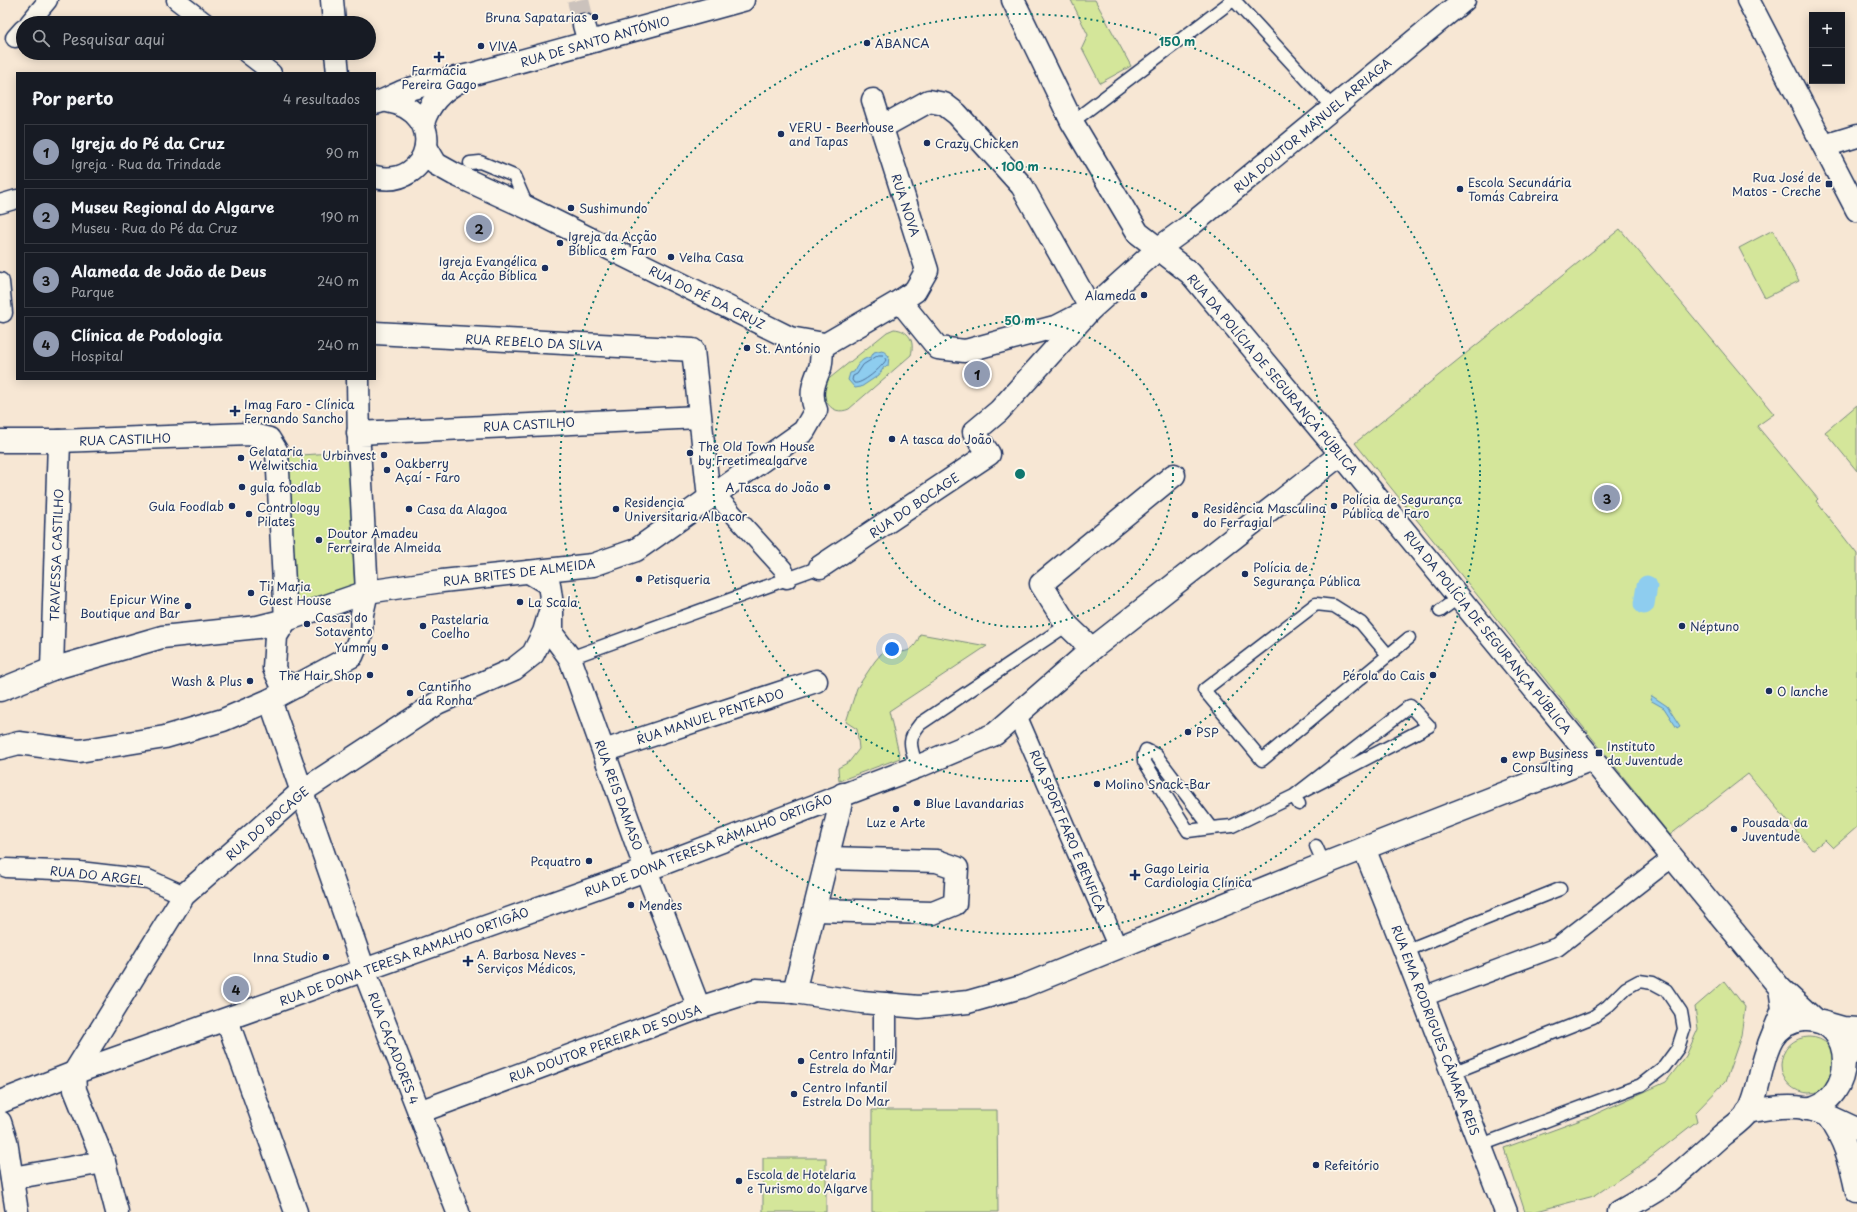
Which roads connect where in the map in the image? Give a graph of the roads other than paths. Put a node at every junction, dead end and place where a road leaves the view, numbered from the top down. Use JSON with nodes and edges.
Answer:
{"nodes":[{"id":1,"x":48,"y":0,"type":"edge"},
{"id":2,"x":176,"y":0,"type":"edge"},
{"id":3,"x":332,"y":0,"type":"edge"},
{"id":4,"x":743,"y":0,"type":"edge"},
{"id":5,"x":1013,"y":0,"type":"edge"},
{"id":6,"x":1233,"y":0,"type":"edge"},
{"id":7,"x":1464,"y":0,"type":"edge"},
{"id":8,"x":1748,"y":0,"type":"edge"},
{"id":9,"x":34,"y":16,"type":"edge"},
{"id":10,"x":197,"y":16,"type":"edge"},
{"id":11,"x":333,"y":16,"type":"edge"},
{"id":12,"x":255,"y":60,"type":"edge"},
{"id":13,"x":337,"y":60,"type":"edge"},
{"id":14,"x":271,"y":72,"type":"edge"},
{"id":15,"x":338,"y":72,"type":"edge"},
{"id":16,"x":470,"y":75,"type":"junction"},
{"id":17,"x":873,"y":100,"type":"dead end"},
{"id":18,"x":381,"y":102,"type":"edge"},
{"id":19,"x":1332,"y":108,"type":"junction"},
{"id":20,"x":1072,"y":122,"type":"junction"},
{"id":21,"x":423,"y":123,"type":"junction"},
{"id":22,"x":882,"y":127,"type":"junction"},
{"id":23,"x":1857,"y":136,"type":"edge"},
{"id":24,"x":1824,"y":146,"type":"junction"},
{"id":25,"x":426,"y":147,"type":"junction"},
{"id":26,"x":470,"y":163,"type":"dead end"},
{"id":27,"x":376,"y":177,"type":"edge"},
{"id":28,"x":16,"y":199,"type":"edge"},
{"id":29,"x":0,"y":204,"type":"edge"},
{"id":30,"x":528,"y":208,"type":"junction"},
{"id":31,"x":1857,"y":210,"type":"edge"},
{"id":32,"x":1159,"y":248,"type":"junction"},
{"id":33,"x":0,"y":282,"type":"edge"},
{"id":34,"x":900,"y":301,"type":"junction"},
{"id":35,"x":1092,"y":309,"type":"junction"},
{"id":36,"x":7,"y":313,"type":"edge"},
{"id":37,"x":376,"y":333,"type":"edge"},
{"id":38,"x":823,"y":346,"type":"junction"},
{"id":39,"x":358,"y":380,"type":"edge"},
{"id":40,"x":700,"y":416,"type":"junction"},
{"id":41,"x":358,"y":432,"type":"junction"},
{"id":42,"x":0,"y":441,"type":"edge"},
{"id":43,"x":59,"y":441,"type":"junction"},
{"id":44,"x":1341,"y":454,"type":"junction"},
{"id":45,"x":1174,"y":475,"type":"dead end"},
{"id":46,"x":712,"y":496,"type":"junction"},
{"id":47,"x":820,"y":567,"type":"joint"},
{"id":48,"x":529,"y":572,"type":"junction"},
{"id":49,"x":787,"y":579,"type":"junction"},
{"id":50,"x":367,"y":592,"type":"junction"},
{"id":51,"x":1459,"y":597,"type":"junction"},
{"id":52,"x":335,"y":603,"type":"junction"},
{"id":53,"x":552,"y":605,"type":"junction"},
{"id":54,"x":1440,"y":611,"type":"dead end"},
{"id":55,"x":362,"y":618,"type":"junction"},
{"id":56,"x":286,"y":620,"type":"junction"},
{"id":57,"x":1067,"y":625,"type":"junction"},
{"id":58,"x":1409,"y":638,"type":"dead end"},
{"id":59,"x":1092,"y":649,"type":"junction"},
{"id":60,"x":1388,"y":656,"type":"junction"},
{"id":61,"x":570,"y":658,"type":"junction"},
{"id":62,"x":52,"y":669,"type":"junction"},
{"id":63,"x":816,"y":681,"type":"dead end"},
{"id":64,"x":297,"y":686,"type":"junction"},
{"id":65,"x":0,"y":690,"type":"edge"},
{"id":66,"x":270,"y":700,"type":"junction"},
{"id":67,"x":1018,"y":715,"type":"junction"},
{"id":68,"x":0,"y":748,"type":"edge"},
{"id":69,"x":604,"y":752,"type":"junction"},
{"id":70,"x":1592,"y":759,"type":"junction"},
{"id":71,"x":917,"y":767,"type":"junction"},
{"id":72,"x":301,"y":792,"type":"junction"},
{"id":73,"x":843,"y":794,"type":"junction"},
{"id":74,"x":1296,"y":800,"type":"junction"},
{"id":75,"x":1211,"y":828,"type":"junction"},
{"id":76,"x":1356,"y":851,"type":"junction"},
{"id":77,"x":1673,"y":857,"type":"junction"},
{"id":78,"x":828,"y":858,"type":"junction"},
{"id":79,"x":6,"y":868,"type":"dead end"},
{"id":80,"x":646,"y":870,"type":"junction"},
{"id":81,"x":1560,"y":889,"type":"dead end"},
{"id":82,"x":184,"y":895,"type":"junction"},
{"id":83,"x":815,"y":910,"type":"junction"},
{"id":84,"x":1118,"y":948,"type":"junction"},
{"id":85,"x":1405,"y":951,"type":"junction"},
{"id":86,"x":364,"y":970,"type":"junction"},
{"id":87,"x":1780,"y":988,"type":"junction"},
{"id":88,"x":794,"y":992,"type":"junction"},
{"id":89,"x":1423,"y":996,"type":"junction"},
{"id":90,"x":885,"y":1004,"type":"junction"},
{"id":91,"x":699,"y":1008,"type":"junction"},
{"id":92,"x":227,"y":1020,"type":"junction"},
{"id":93,"x":1819,"y":1022,"type":"junction"},
{"id":94,"x":1857,"y":1029,"type":"edge"},
{"id":95,"x":98,"y":1034,"type":"junction"},
{"id":96,"x":1854,"y":1049,"type":"edge"},
{"id":97,"x":1766,"y":1052,"type":"junction"},
{"id":98,"x":885,"y":1059,"type":"dead end"},
{"id":99,"x":111,"y":1060,"type":"junction"},
{"id":100,"x":1452,"y":1073,"type":"junction"},
{"id":101,"x":74,"y":1074,"type":"junction"},
{"id":102,"x":0,"y":1102,"type":"edge"},
{"id":103,"x":1802,"y":1108,"type":"junction"},
{"id":104,"x":419,"y":1112,"type":"junction"},
{"id":105,"x":1747,"y":1112,"type":"junction"},
{"id":106,"x":1827,"y":1115,"type":"junction"},
{"id":107,"x":0,"y":1122,"type":"edge"},
{"id":108,"x":1857,"y":1129,"type":"edge"},
{"id":109,"x":1481,"y":1145,"type":"junction"},
{"id":110,"x":104,"y":1162,"type":"junction"},
{"id":111,"x":12,"y":1178,"type":"junction"},
{"id":112,"x":1857,"y":1192,"type":"edge"},
{"id":113,"x":17,"y":1212,"type":"edge"},
{"id":114,"x":117,"y":1212,"type":"edge"},
{"id":115,"x":296,"y":1212,"type":"edge"},
{"id":116,"x":458,"y":1212,"type":"edge"},
{"id":117,"x":1506,"y":1212,"type":"edge"},
{"id":118,"x":1619,"y":1212,"type":"edge"}],
"edges":[{"from":1,"to":9,"type":"street"},
{"from":2,"to":10,"type":"street"},
{"from":3,"to":11,"type":"street"},
{"from":4,"to":16,"type":"street","name":"RUA DE SANTO ANTÓNIO"},
{"from":5,"to":20,"type":"street","name":"RUA DA POLÍCIA DE SEGURANÇA PÚBLICA"},
{"from":6,"to":19,"type":"lane"},
{"from":6,"to":20,"type":"lane"},
{"from":7,"to":19,"type":"street","name":"RUA DOUTOR MANUEL ARRIAGA"},
{"from":8,"to":24,"type":"street"},
{"from":12,"to":14,"type":"street"},
{"from":13,"to":15,"type":"street"},
{"from":16,"to":18,"type":"street"},
{"from":16,"to":21,"type":"street"},
{"from":17,"to":22,"type":"street","name":"RUA NOVA"},
{"from":18,"to":21,"type":"street"},
{"from":19,"to":32,"type":"street","name":"RUA DOUTOR MANUEL ARRIAGA"},
{"from":20,"to":32,"type":"street","name":"RUA DA POLÍCIA DE SEGURANÇA PÚBLICA"},
{"from":21,"to":25,"type":"street"},
{"from":22,"to":34,"type":"street","name":"RUA NOVA"},
{"from":22,"to":35,"type":"street"},
{"from":23,"to":24,"type":"street"},
{"from":24,"to":31,"type":"street"},
{"from":25,"to":27,"type":"street"},
{"from":25,"to":30,"type":"street","name":"RUA DO PÉ DA CRUZ"},
{"from":26,"to":30,"type":"lane"},
{"from":28,"to":29,"type":"street"},
{"from":30,"to":38,"type":"street","name":"RUA DO PÉ DA CRUZ"},
{"from":32,"to":35,"type":"street","name":"RUA DO BOCAGE"},
{"from":32,"to":44,"type":"street","name":"RUA DA POLÍCIA DE SEGURANÇA PÚBLICA"},
{"from":33,"to":36,"type":"street"},
{"from":34,"to":35,"type":"street"},
{"from":34,"to":38,"type":"street"},
{"from":35,"to":47,"type":"street","name":"RUA DO BOCAGE"},
{"from":37,"to":40,"type":"street","name":"RUA REBELO DA SILVA"},
{"from":38,"to":46,"type":"street","name":"RUA BRITES DE ALMEIDA"},
{"from":39,"to":41,"type":"street"},
{"from":40,"to":41,"type":"street","name":"RUA CASTILHO"},
{"from":40,"to":46,"type":"street"},
{"from":41,"to":50,"type":"street"},
{"from":42,"to":43,"type":"street","name":"RUA CASTILHO"},
{"from":43,"to":56,"type":"street","name":"RUA CASTILHO"},
{"from":43,"to":62,"type":"street","name":"TRAVESSA CASTILHO"},
{"from":44,"to":51,"type":"street","name":"RUA DA POLÍCIA DE SEGURANÇA PÚBLICA"},
{"from":44,"to":59,"type":"street","name":"RUA DE DONA TERESA RAMALHO ORTIGÃO"},
{"from":45,"to":57,"type":"street"},
{"from":46,"to":48,"type":"street","name":"RUA BRITES DE ALMEIDA"},
{"from":46,"to":49,"type":"street"},
{"from":47,"to":49,"type":"lane","name":"RUA DO BOCAGE"},
{"from":48,"to":50,"type":"street","name":"RUA BRITES DE ALMEIDA"},
{"from":48,"to":53,"type":"street","name":"RUA DO BOCAGE"},
{"from":49,"to":61,"type":"lane","name":"RUA DO BOCAGE"},
{"from":50,"to":52,"type":"street","name":"RUA BRITES DE ALMEIDA"},
{"from":50,"to":55,"type":"street"},
{"from":51,"to":54,"type":"lane"},
{"from":51,"to":70,"type":"street","name":"RUA DA POLÍCIA DE SEGURANÇA PÚBLICA"},
{"from":52,"to":55,"type":"street"},
{"from":52,"to":56,"type":"street"},
{"from":53,"to":61,"type":"street","name":"RUA REIS DAMASO"},
{"from":53,"to":72,"type":"street","name":"RUA DO BOCAGE"},
{"from":55,"to":64,"type":"street"},
{"from":56,"to":62,"type":"street"},
{"from":56,"to":64,"type":"street"},
{"from":57,"to":59,"type":"street"},
{"from":57,"to":71,"type":"lane"},
{"from":58,"to":60,"type":"lane"},
{"from":59,"to":67,"type":"street","name":"RUA DE DONA TERESA RAMALHO ORTIGÃO"},
{"from":60,"to":60,"type":"lane"},
{"from":61,"to":69,"type":"street","name":"RUA REIS DAMASO"},
{"from":62,"to":65,"type":"street"},
{"from":63,"to":69,"type":"street","name":"RUA MANUEL PENTEADO"},
{"from":64,"to":66,"type":"street"},
{"from":66,"to":68,"type":"street"},
{"from":66,"to":72,"type":"street","name":"RUA CAÇADORES 4"},
{"from":67,"to":71,"type":"street","name":"RUA DE DONA TERESA RAMALHO ORTIGÃO"},
{"from":67,"to":84,"type":"street","name":"RUA SPORT FARO E BENFICA"},
{"from":69,"to":80,"type":"street","name":"RUA REIS DAMASO"},
{"from":70,"to":76,"type":"street","name":"RUA DOUTOR PEREIRA DE SOUSA"},
{"from":70,"to":77,"type":"street","name":"RUA DA POLÍCIA DE SEGURANÇA PÚBLICA"},
{"from":71,"to":73,"type":"street","name":"RUA DE DONA TERESA RAMALHO ORTIGÃO"},
{"from":72,"to":82,"type":"street","name":"RUA DO BOCAGE"},
{"from":72,"to":86,"type":"street","name":"RUA CAÇADORES 4"},
{"from":73,"to":78,"type":"street"},
{"from":73,"to":80,"type":"street","name":"RUA DE DONA TERESA RAMALHO ORTIGÃO"},
{"from":74,"to":74,"type":"lane"},
{"from":74,"to":75,"type":"lane"},
{"from":75,"to":75,"type":"lane"},
{"from":76,"to":84,"type":"street","name":"RUA DOUTOR PEREIRA DE SOUSA"},
{"from":76,"to":85,"type":"street","name":"RUA EMA RODRIGUES CÂMARA REIS"},
{"from":77,"to":87,"type":"street","name":"RUA DA POLÍCIA DE SEGURANÇA PÚBLICA"},
{"from":77,"to":89,"type":"street"},
{"from":78,"to":83,"type":"street"},
{"from":78,"to":83,"type":"street"},
{"from":79,"to":82,"type":"street","name":"RUA DO ARGEL"},
{"from":80,"to":86,"type":"street","name":"RUA DE DONA TERESA RAMALHO ORTIGÃO"},
{"from":80,"to":91,"type":"street","name":"RUA REIS DAMASO"},
{"from":81,"to":85,"type":"lane"},
{"from":82,"to":95,"type":"street","name":"RUA DO BOCAGE"},
{"from":83,"to":88,"type":"street"},
{"from":84,"to":90,"type":"street","name":"RUA DOUTOR PEREIRA DE SOUSA"},
{"from":85,"to":89,"type":"street","name":"RUA EMA RODRIGUES CÂMARA REIS"},
{"from":86,"to":92,"type":"street","name":"RUA DE DONA TERESA RAMALHO ORTIGÃO"},
{"from":86,"to":104,"type":"street","name":"RUA CAÇADORES 4"},
{"from":87,"to":93,"type":"street","name":"RUA DA POLÍCIA DE SEGURANÇA PÚBLICA"},
{"from":87,"to":97,"type":"street"},
{"from":88,"to":90,"type":"street","name":"RUA DOUTOR PEREIRA DE SOUSA"},
{"from":88,"to":91,"type":"street","name":"RUA DOUTOR PEREIRA DE SOUSA"},
{"from":89,"to":100,"type":"street","name":"RUA EMA RODRIGUES CÂMARA REIS"},
{"from":90,"to":98,"type":"street"},
{"from":91,"to":104,"type":"street","name":"RUA DOUTOR PEREIRA DE SOUSA"},
{"from":92,"to":99,"type":"street","name":"RUA DE DONA TERESA RAMALHO ORTIGÃO"},
{"from":92,"to":115,"type":"street"},
{"from":93,"to":94,"type":"street"},
{"from":93,"to":96,"type":"street"},
{"from":93,"to":97,"type":"street"},
{"from":95,"to":99,"type":"street"},
{"from":95,"to":101,"type":"street","name":"RUA DO BOCAGE"},
{"from":96,"to":103,"type":"street"},
{"from":97,"to":103,"type":"street"},
{"from":97,"to":105,"type":"street"},
{"from":99,"to":101,"type":"street","name":"RUA DE DONA TERESA RAMALHO ORTIGÃO"},
{"from":100,"to":109,"type":"street","name":"RUA EMA RODRIGUES CÂMARA REIS"},
{"from":100,"to":109,"type":"lane"},
{"from":101,"to":102,"type":"street","name":"RUA DE DONA TERESA RAMALHO ORTIGÃO"},
{"from":101,"to":110,"type":"street"},
{"from":103,"to":105,"type":"street"},
{"from":103,"to":106,"type":"street"},
{"from":104,"to":116,"type":"street","name":"RUA CAÇADORES 4"},
{"from":105,"to":118,"type":"street"},
{"from":106,"to":108,"type":"street"},
{"from":106,"to":112,"type":"street"},
{"from":107,"to":111,"type":"street"},
{"from":109,"to":117,"type":"street","name":"RUA EMA RODRIGUES CÂMARA REIS"},
{"from":110,"to":111,"type":"street"},
{"from":110,"to":114,"type":"street"},
{"from":111,"to":113,"type":"street"}]}
